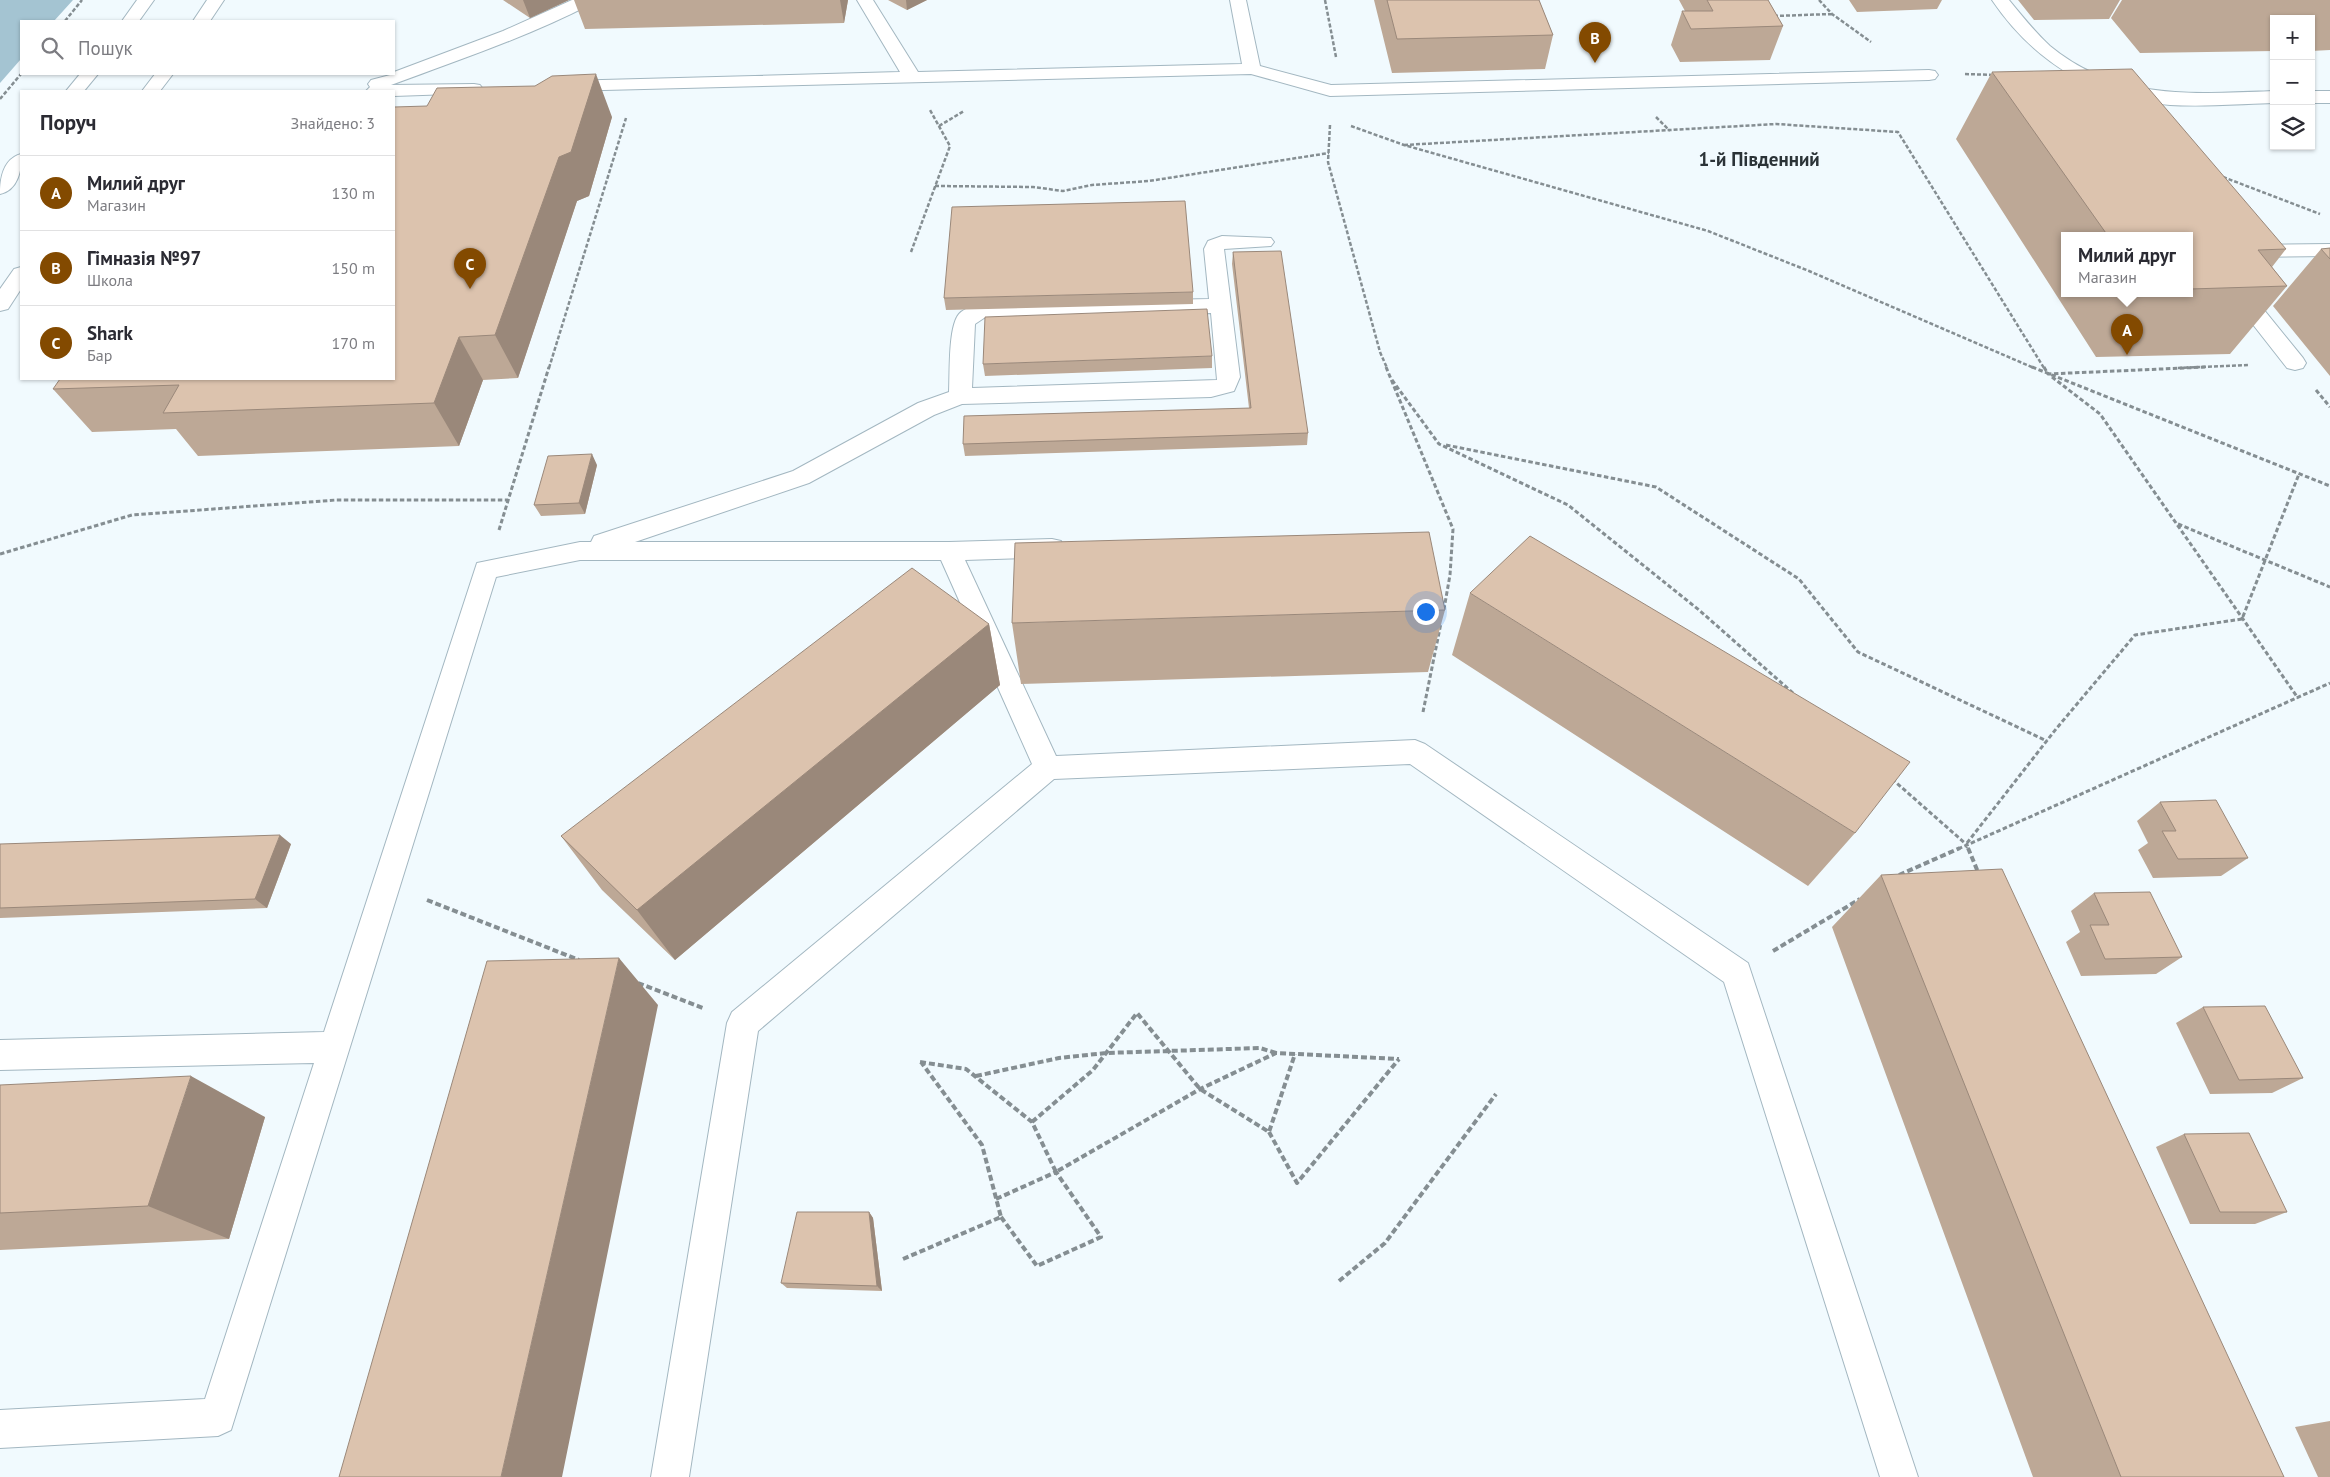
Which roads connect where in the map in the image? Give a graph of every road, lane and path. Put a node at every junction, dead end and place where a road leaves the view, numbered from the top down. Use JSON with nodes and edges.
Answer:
{"nodes":[{"id":1,"x":82,"y":0,"type":"edge"},
{"id":2,"x":146,"y":0,"type":"edge"},
{"id":3,"x":216,"y":0,"type":"edge"},
{"id":4,"x":585,"y":0,"type":"edge"},
{"id":5,"x":865,"y":0,"type":"edge"},
{"id":6,"x":1238,"y":0,"type":"edge"},
{"id":7,"x":1324,"y":0,"type":"edge"},
{"id":8,"x":2000,"y":0,"type":"edge"},
{"id":9,"x":1832,"y":14,"type":"dead end"},
{"id":10,"x":1774,"y":16,"type":"edge"},
{"id":11,"x":66,"y":20,"type":"edge"},
{"id":12,"x":131,"y":20,"type":"edge"},
{"id":13,"x":202,"y":20,"type":"edge"},
{"id":14,"x":1252,"y":69,"type":"junction"},
{"id":15,"x":20,"y":75,"type":"edge"},
{"id":16,"x":88,"y":75,"type":"edge"},
{"id":17,"x":163,"y":75,"type":"edge"},
{"id":18,"x":1929,"y":75,"type":"dead end"},
{"id":19,"x":912,"y":77,"type":"junction"},
{"id":20,"x":637,"y":84,"type":"junction"},
{"id":21,"x":550,"y":86,"type":"edge"},
{"id":22,"x":492,"y":88,"type":"edge"},
{"id":23,"x":76,"y":90,"type":"edge"},
{"id":24,"x":152,"y":90,"type":"edge"},
{"id":25,"x":360,"y":90,"type":"edge"},
{"id":26,"x":395,"y":90,"type":"edge"},
{"id":27,"x":1330,"y":91,"type":"junction"},
{"id":28,"x":2270,"y":97,"type":"edge"},
{"id":29,"x":2315,"y":97,"type":"edge"},
{"id":30,"x":2330,"y":97,"type":"edge"},
{"id":31,"x":0,"y":99,"type":"edge"},
{"id":32,"x":1330,"y":119,"type":"junction"},
{"id":33,"x":1404,"y":145,"type":"junction"},
{"id":34,"x":1329,"y":153,"type":"junction"},
{"id":35,"x":20,"y":161,"type":"edge"},
{"id":36,"x":2218,"y":176,"type":"edge"},
{"id":37,"x":936,"y":186,"type":"junction"},
{"id":38,"x":0,"y":188,"type":"edge"},
{"id":39,"x":2321,"y":215,"type":"dead end"},
{"id":40,"x":1264,"y":242,"type":"dead end"},
{"id":41,"x":2330,"y":250,"type":"edge"},
{"id":42,"x":911,"y":252,"type":"dead end"},
{"id":43,"x":2226,"y":252,"type":"edge"},
{"id":44,"x":2223,"y":273,"type":"edge"},
{"id":45,"x":20,"y":275,"type":"edge"},
{"id":46,"x":2273,"y":299,"type":"edge"},
{"id":47,"x":2244,"y":300,"type":"junction"},
{"id":48,"x":0,"y":304,"type":"edge"},
{"id":49,"x":1221,"y":306,"type":"junction"},
{"id":50,"x":2295,"y":363,"type":"joint"},
{"id":51,"x":2048,"y":374,"type":"junction"},
{"id":52,"x":1392,"y":380,"type":"junction"},
{"id":53,"x":960,"y":396,"type":"junction"},
{"id":54,"x":1439,"y":444,"type":"junction"},
{"id":55,"x":2299,"y":474,"type":"junction"},
{"id":56,"x":2330,"y":486,"type":"edge"},
{"id":57,"x":508,"y":500,"type":"junction"},
{"id":58,"x":2176,"y":524,"type":"junction"},
{"id":59,"x":1078,"y":547,"type":"edge"},
{"id":60,"x":580,"y":551,"type":"junction"},
{"id":61,"x":949,"y":551,"type":"junction"},
{"id":62,"x":0,"y":554,"type":"edge"},
{"id":63,"x":2267,"y":561,"type":"junction"},
{"id":64,"x":486,"y":570,"type":"junction"},
{"id":65,"x":2330,"y":587,"type":"edge"},
{"id":66,"x":1443,"y":612,"type":"edge"},
{"id":67,"x":2242,"y":619,"type":"junction"},
{"id":68,"x":1441,"y":621,"type":"edge"},
{"id":69,"x":2330,"y":683,"type":"edge"},
{"id":70,"x":1796,"y":695,"type":"edge"},
{"id":71,"x":2298,"y":698,"type":"junction"},
{"id":72,"x":2047,"y":741,"type":"junction"},
{"id":73,"x":1415,"y":752,"type":"junction"},
{"id":74,"x":1048,"y":768,"type":"junction"},
{"id":75,"x":1884,"y":773,"type":"edge"},
{"id":76,"x":1966,"y":844,"type":"junction"},
{"id":77,"x":1899,"y":876,"type":"edge"},
{"id":78,"x":1982,"y":880,"type":"edge"},
{"id":79,"x":387,"y":884,"type":"junction"},
{"id":80,"x":1865,"y":896,"type":"dead end"},
{"id":81,"x":580,"y":960,"type":"edge"},
{"id":82,"x":1737,"y":973,"type":"junction"},
{"id":83,"x":634,"y":981,"type":"dead end"},
{"id":84,"x":743,"y":1023,"type":"junction"},
{"id":85,"x":335,"y":1047,"type":"junction"},
{"id":86,"x":1170,"y":1052,"type":"junction"},
{"id":87,"x":1106,"y":1053,"type":"junction"},
{"id":88,"x":1276,"y":1053,"type":"junction"},
{"id":89,"x":1295,"y":1054,"type":"junction"},
{"id":90,"x":0,"y":1056,"type":"edge"},
{"id":91,"x":975,"y":1076,"type":"junction"},
{"id":92,"x":1200,"y":1089,"type":"junction"},
{"id":93,"x":1496,"y":1094,"type":"dead end"},
{"id":94,"x":1032,"y":1122,"type":"junction"},
{"id":95,"x":1269,"y":1132,"type":"junction"},
{"id":96,"x":1056,"y":1172,"type":"junction"},
{"id":97,"x":996,"y":1199,"type":"junction"},
{"id":98,"x":1001,"y":1217,"type":"junction"},
{"id":99,"x":903,"y":1260,"type":"dead end"},
{"id":100,"x":1339,"y":1281,"type":"dead end"},
{"id":101,"x":0,"y":1429,"type":"edge"},
{"id":102,"x":670,"y":1477,"type":"edge"},
{"id":103,"x":1899,"y":1477,"type":"edge"}],
"edges":[{"from":1,"to":11,"type":"path"},
{"from":2,"to":12,"type":"street"},
{"from":3,"to":13,"type":"street"},
{"from":4,"to":25,"type":"street"},
{"from":5,"to":19,"type":"street"},
{"from":6,"to":14,"type":"street"},
{"from":7,"to":27,"type":"path"},
{"from":8,"to":28,"type":"street"},
{"from":9,"to":10,"type":"path"},
{"from":14,"to":19,"type":"street"},
{"from":14,"to":27,"type":"street"},
{"from":15,"to":31,"type":"path"},
{"from":16,"to":23,"type":"street"},
{"from":17,"to":24,"type":"street"},
{"from":18,"to":27,"type":"street"},
{"from":19,"to":20,"type":"street"},
{"from":19,"to":37,"type":"path"},
{"from":20,"to":21,"type":"street"},
{"from":20,"to":57,"type":"path"},
{"from":22,"to":26,"type":"street"},
{"from":27,"to":32,"type":"path"},
{"from":29,"to":30,"type":"street"},
{"from":32,"to":33,"type":"path"},
{"from":32,"to":34,"type":"path"},
{"from":33,"to":51,"type":"path"},
{"from":33,"to":51,"type":"path"},
{"from":34,"to":37,"type":"path"},
{"from":34,"to":52,"type":"path"},
{"from":35,"to":38,"type":"street"},
{"from":36,"to":39,"type":"path"},
{"from":37,"to":42,"type":"path"},
{"from":40,"to":49,"type":"street"},
{"from":41,"to":43,"type":"street"},
{"from":44,"to":47,"type":"street"},
{"from":45,"to":48,"type":"street"},
{"from":46,"to":47,"type":"street"},
{"from":47,"to":50,"type":"street"},
{"from":49,"to":53,"type":"street"},
{"from":49,"to":53,"type":"street"},
{"from":50,"to":51,"type":"path"},
{"from":51,"to":55,"type":"path"},
{"from":51,"to":58,"type":"path"},
{"from":52,"to":54,"type":"path"},
{"from":52,"to":66,"type":"path"},
{"from":53,"to":60,"type":"street"},
{"from":54,"to":70,"type":"path"},
{"from":54,"to":72,"type":"path"},
{"from":55,"to":56,"type":"path"},
{"from":55,"to":63,"type":"path"},
{"from":57,"to":62,"type":"path"},
{"from":57,"to":64,"type":"path"},
{"from":58,"to":63,"type":"path"},
{"from":58,"to":67,"type":"path"},
{"from":59,"to":61,"type":"street"},
{"from":60,"to":61,"type":"street"},
{"from":60,"to":64,"type":"street"},
{"from":61,"to":74,"type":"street"},
{"from":63,"to":65,"type":"path"},
{"from":63,"to":67,"type":"path"},
{"from":64,"to":79,"type":"street"},
{"from":67,"to":71,"type":"path"},
{"from":67,"to":72,"type":"path"},
{"from":68,"to":73,"type":"path"},
{"from":69,"to":71,"type":"path"},
{"from":71,"to":76,"type":"path"},
{"from":72,"to":76,"type":"path"},
{"from":73,"to":74,"type":"street"},
{"from":73,"to":82,"type":"street"},
{"from":74,"to":84,"type":"street"},
{"from":75,"to":76,"type":"path"},
{"from":76,"to":77,"type":"path"},
{"from":76,"to":78,"type":"path"},
{"from":79,"to":81,"type":"path"},
{"from":79,"to":85,"type":"street"},
{"from":80,"to":82,"type":"path"},
{"from":82,"to":103,"type":"street"},
{"from":83,"to":84,"type":"path"},
{"from":84,"to":102,"type":"street"},
{"from":85,"to":90,"type":"street"},
{"from":85,"to":101,"type":"street"},
{"from":86,"to":87,"type":"path"},
{"from":86,"to":87,"type":"path"},
{"from":86,"to":88,"type":"path"},
{"from":86,"to":92,"type":"path"},
{"from":87,"to":91,"type":"path"},
{"from":87,"to":94,"type":"path"},
{"from":88,"to":89,"type":"path"},
{"from":88,"to":92,"type":"path"},
{"from":89,"to":95,"type":"path"},
{"from":89,"to":95,"type":"path"},
{"from":91,"to":94,"type":"path"},
{"from":91,"to":97,"type":"path"},
{"from":92,"to":95,"type":"path"},
{"from":92,"to":96,"type":"path"},
{"from":93,"to":100,"type":"path"},
{"from":94,"to":96,"type":"path"},
{"from":96,"to":97,"type":"path"},
{"from":96,"to":98,"type":"path"},
{"from":97,"to":98,"type":"path"},
{"from":98,"to":99,"type":"path"}]}
